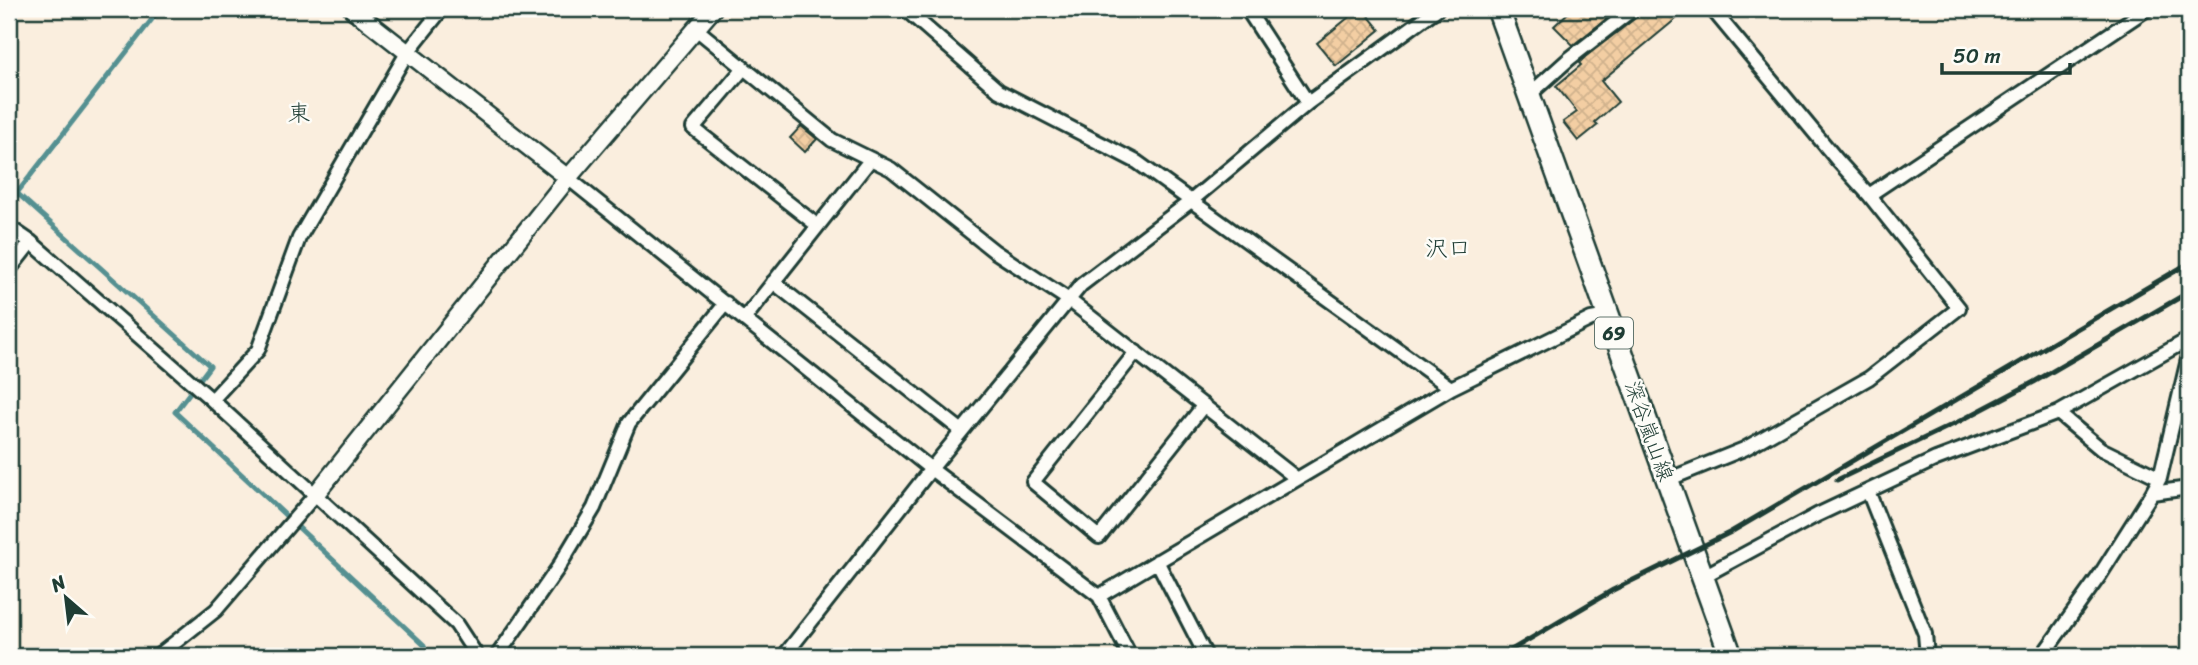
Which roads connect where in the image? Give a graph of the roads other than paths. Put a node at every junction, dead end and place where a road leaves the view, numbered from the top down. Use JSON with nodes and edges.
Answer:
{"nodes":[{"id":1,"x":352,"y":9,"type":"edge"},
{"id":2,"x":442,"y":9,"type":"edge"},
{"id":3,"x":713,"y":9,"type":"edge"},
{"id":4,"x":905,"y":9,"type":"edge"},
{"id":5,"x":1247,"y":9,"type":"edge"},
{"id":6,"x":1437,"y":9,"type":"edge"},
{"id":7,"x":1498,"y":9,"type":"edge"},
{"id":8,"x":1633,"y":9,"type":"edge"},
{"id":9,"x":1712,"y":9,"type":"edge"},
{"id":10,"x":2147,"y":9,"type":"edge"},
{"id":11,"x":695,"y":28,"type":"junction"},
{"id":12,"x":407,"y":52,"type":"junction"},
{"id":13,"x":743,"y":69,"type":"junction"},
{"id":14,"x":1529,"y":95,"type":"junction"},
{"id":15,"x":1308,"y":103,"type":"junction"},
{"id":16,"x":871,"y":159,"type":"junction"},
{"id":17,"x":568,"y":178,"type":"junction"},
{"id":18,"x":1869,"y":195,"type":"junction"},
{"id":19,"x":1191,"y":201,"type":"junction"},
{"id":20,"x":818,"y":226,"type":"junction"},
{"id":21,"x":9,"y":227,"type":"edge"},
{"id":22,"x":31,"y":242,"type":"junction"},
{"id":23,"x":9,"y":270,"type":"edge"},
{"id":24,"x":774,"y":282,"type":"junction"},
{"id":25,"x":1069,"y":300,"type":"junction"},
{"id":26,"x":726,"y":303,"type":"junction"},
{"id":27,"x":1608,"y":316,"type":"junction"},
{"id":28,"x":745,"y":318,"type":"junction"},
{"id":29,"x":2189,"y":339,"type":"edge"},
{"id":30,"x":1136,"y":352,"type":"junction"},
{"id":31,"x":2189,"y":355,"type":"edge"},
{"id":32,"x":1451,"y":388,"type":"junction"},
{"id":33,"x":212,"y":400,"type":"junction"},
{"id":34,"x":1204,"y":405,"type":"junction"},
{"id":35,"x":2058,"y":414,"type":"junction"},
{"id":36,"x":962,"y":431,"type":"junction"},
{"id":37,"x":931,"y":469,"type":"junction"},
{"id":38,"x":1296,"y":478,"type":"junction"},
{"id":39,"x":2160,"y":478,"type":"junction"},
{"id":40,"x":1667,"y":480,"type":"junction"},
{"id":41,"x":2189,"y":488,"type":"edge"},
{"id":42,"x":1868,"y":491,"type":"junction"},
{"id":43,"x":2152,"y":493,"type":"junction"},
{"id":44,"x":315,"y":495,"type":"junction"},
{"id":45,"x":1157,"y":561,"type":"junction"},
{"id":46,"x":1702,"y":577,"type":"junction"},
{"id":47,"x":1099,"y":596,"type":"junction"},
{"id":48,"x":158,"y":656,"type":"edge"},
{"id":49,"x":477,"y":656,"type":"edge"},
{"id":50,"x":497,"y":656,"type":"edge"},
{"id":51,"x":784,"y":656,"type":"edge"},
{"id":52,"x":1130,"y":656,"type":"edge"},
{"id":53,"x":1206,"y":656,"type":"edge"},
{"id":54,"x":1731,"y":656,"type":"edge"},
{"id":55,"x":1927,"y":656,"type":"edge"},
{"id":56,"x":2042,"y":656,"type":"edge"}],
"edges":[{"from":1,"to":12,"type":"street"},
{"from":2,"to":12,"type":"street"},
{"from":3,"to":11,"type":"street"},
{"from":4,"to":19,"type":"street"},
{"from":5,"to":15,"type":"street"},
{"from":6,"to":15,"type":"street"},
{"from":7,"to":14,"type":"main road","name":"深谷嵐山線","number":"69"},
{"from":8,"to":14,"type":"street"},
{"from":9,"to":18,"type":"street"},
{"from":10,"to":18,"type":"street"},
{"from":11,"to":13,"type":"street"},
{"from":11,"to":17,"type":"street"},
{"from":12,"to":17,"type":"street"},
{"from":12,"to":33,"type":"street"},
{"from":13,"to":16,"type":"street"},
{"from":13,"to":20,"type":"street"},
{"from":14,"to":27,"type":"main road","name":"深谷嵐山線","number":"69"},
{"from":15,"to":19,"type":"street"},
{"from":16,"to":20,"type":"street"},
{"from":16,"to":25,"type":"street"},
{"from":17,"to":26,"type":"street"},
{"from":17,"to":44,"type":"street"},
{"from":18,"to":40,"type":"street"},
{"from":19,"to":25,"type":"street"},
{"from":19,"to":32,"type":"street"},
{"from":20,"to":24,"type":"street"},
{"from":21,"to":22,"type":"street"},
{"from":22,"to":23,"type":"street"},
{"from":22,"to":33,"type":"street"},
{"from":24,"to":28,"type":"street"},
{"from":24,"to":36,"type":"street"},
{"from":25,"to":30,"type":"street"},
{"from":25,"to":36,"type":"street"},
{"from":26,"to":28,"type":"street"},
{"from":26,"to":50,"type":"street"},
{"from":27,"to":32,"type":"street"},
{"from":27,"to":40,"type":"main road","name":"深谷嵐山線","number":"69"},
{"from":28,"to":37,"type":"street"},
{"from":29,"to":35,"type":"street"},
{"from":30,"to":34,"type":"street"},
{"from":30,"to":34,"type":"street"},
{"from":31,"to":39,"type":"street"},
{"from":32,"to":38,"type":"street"},
{"from":33,"to":44,"type":"street"},
{"from":34,"to":38,"type":"street"},
{"from":35,"to":39,"type":"street"},
{"from":35,"to":42,"type":"street"},
{"from":36,"to":37,"type":"street"},
{"from":37,"to":47,"type":"street"},
{"from":37,"to":51,"type":"street"},
{"from":38,"to":45,"type":"street"},
{"from":39,"to":43,"type":"street"},
{"from":40,"to":46,"type":"main road","name":"深谷嵐山線","number":"69"},
{"from":41,"to":43,"type":"street"},
{"from":42,"to":46,"type":"street"},
{"from":42,"to":55,"type":"street"},
{"from":43,"to":56,"type":"street"},
{"from":44,"to":48,"type":"street"},
{"from":44,"to":49,"type":"street"},
{"from":45,"to":47,"type":"street"},
{"from":45,"to":53,"type":"street"},
{"from":46,"to":54,"type":"main road","name":"深谷嵐山線","number":"69"},
{"from":47,"to":52,"type":"street"}]}
